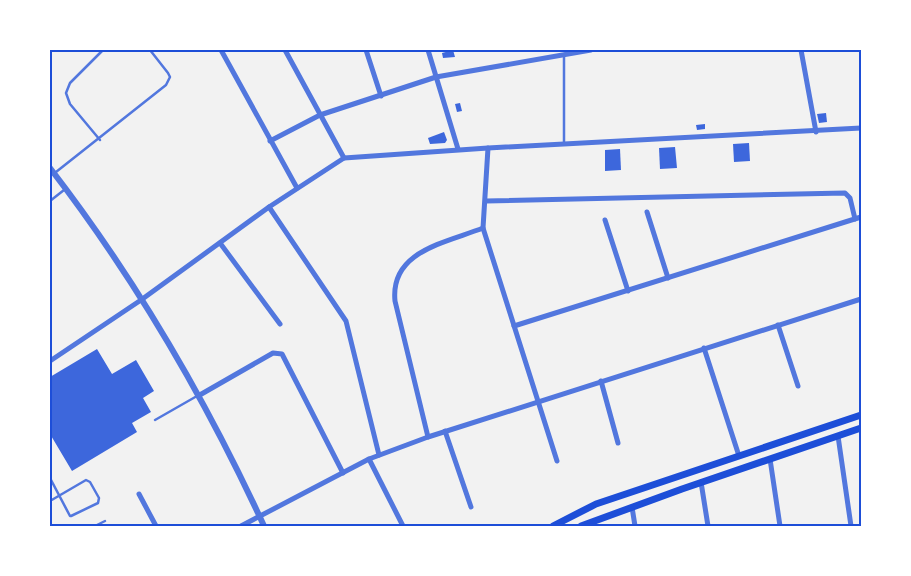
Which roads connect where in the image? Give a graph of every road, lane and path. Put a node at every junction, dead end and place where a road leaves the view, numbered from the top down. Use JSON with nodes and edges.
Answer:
{"nodes":[{"id":1,"x":103,"y":50,"type":"edge"},
{"id":2,"x":150,"y":50,"type":"edge"},
{"id":3,"x":221,"y":50,"type":"edge"},
{"id":4,"x":285,"y":50,"type":"edge"},
{"id":5,"x":366,"y":50,"type":"edge"},
{"id":6,"x":428,"y":50,"type":"edge"},
{"id":7,"x":591,"y":50,"type":"edge"},
{"id":8,"x":801,"y":50,"type":"edge"},
{"id":9,"x":564,"y":55,"type":"junction"},
{"id":10,"x":436,"y":77,"type":"junction"},
{"id":11,"x":381,"y":96,"type":"junction"},
{"id":12,"x":320,"y":114,"type":"junction"},
{"id":13,"x":861,"y":128,"type":"edge"},
{"id":14,"x":816,"y":132,"type":"junction"},
{"id":15,"x":100,"y":140,"type":"junction"},
{"id":16,"x":270,"y":141,"type":"junction"},
{"id":17,"x":564,"y":144,"type":"junction"},
{"id":18,"x":488,"y":148,"type":"junction"},
{"id":19,"x":458,"y":150,"type":"junction"},
{"id":20,"x":344,"y":158,"type":"junction"},
{"id":21,"x":52,"y":170,"type":"edge"},
{"id":22,"x":297,"y":188,"type":"junction"},
{"id":23,"x":65,"y":189,"type":"junction"},
{"id":24,"x":50,"y":201,"type":"edge"},
{"id":25,"x":486,"y":201,"type":"junction"},
{"id":26,"x":270,"y":207,"type":"junction"},
{"id":27,"x":647,"y":212,"type":"dead end"},
{"id":28,"x":858,"y":218,"type":"edge"},
{"id":29,"x":605,"y":220,"type":"dead end"},
{"id":30,"x":483,"y":228,"type":"junction"},
{"id":31,"x":220,"y":243,"type":"junction"},
{"id":32,"x":668,"y":278,"type":"junction"},
{"id":33,"x":628,"y":291,"type":"junction"},
{"id":34,"x":861,"y":299,"type":"edge"},
{"id":35,"x":141,"y":300,"type":"junction"},
{"id":36,"x":280,"y":324,"type":"dead end"},
{"id":37,"x":778,"y":325,"type":"junction"},
{"id":38,"x":514,"y":326,"type":"junction"},
{"id":39,"x":704,"y":348,"type":"junction"},
{"id":40,"x":50,"y":361,"type":"edge"},
{"id":41,"x":601,"y":381,"type":"junction"},
{"id":42,"x":798,"y":386,"type":"dead end"},
{"id":43,"x":198,"y":396,"type":"junction"},
{"id":44,"x":539,"y":401,"type":"junction"},
{"id":45,"x":861,"y":415,"type":"edge"},
{"id":46,"x":155,"y":420,"type":"dead end"},
{"id":47,"x":861,"y":428,"type":"edge"},
{"id":48,"x":446,"y":431,"type":"junction"},
{"id":49,"x":838,"y":436,"type":"junction"},
{"id":50,"x":428,"y":437,"type":"junction"},
{"id":51,"x":786,"y":440,"type":"junction"},
{"id":52,"x":618,"y":443,"type":"dead end"},
{"id":53,"x":790,"y":452,"type":"junction"},
{"id":54,"x":379,"y":455,"type":"junction"},
{"id":55,"x":740,"y":456,"type":"junction"},
{"id":56,"x":369,"y":459,"type":"junction"},
{"id":57,"x":770,"y":459,"type":"junction"},
{"id":58,"x":558,"y":461,"type":"dead end"},
{"id":59,"x":343,"y":472,"type":"junction"},
{"id":60,"x":678,"y":476,"type":"junction"},
{"id":61,"x":50,"y":478,"type":"edge"},
{"id":62,"x":702,"y":482,"type":"junction"},
{"id":63,"x":682,"y":489,"type":"junction"},
{"id":64,"x":139,"y":494,"type":"dead end"},
{"id":65,"x":59,"y":496,"type":"junction"},
{"id":66,"x":50,"y":501,"type":"edge"},
{"id":67,"x":471,"y":507,"type":"dead end"},
{"id":68,"x":632,"y":507,"type":"junction"},
{"id":69,"x":260,"y":516,"type":"junction"},
{"id":70,"x":105,"y":521,"type":"dead end"},
{"id":71,"x":562,"y":524,"type":"edge"},
{"id":72,"x":95,"y":526,"type":"edge"},
{"id":73,"x":156,"y":526,"type":"edge"},
{"id":74,"x":241,"y":526,"type":"edge"},
{"id":75,"x":264,"y":526,"type":"edge"},
{"id":76,"x":403,"y":526,"type":"edge"},
{"id":77,"x":553,"y":526,"type":"edge"},
{"id":78,"x":581,"y":526,"type":"edge"},
{"id":79,"x":635,"y":526,"type":"edge"},
{"id":80,"x":708,"y":526,"type":"edge"},
{"id":81,"x":780,"y":526,"type":"edge"},
{"id":82,"x":851,"y":526,"type":"edge"}],
"edges":[{"from":1,"to":15,"type":"lane"},
{"from":2,"to":15,"type":"lane"},
{"from":3,"to":16,"type":"street"},
{"from":4,"to":12,"type":"street"},
{"from":5,"to":11,"type":"street"},
{"from":6,"to":10,"type":"street"},
{"from":7,"to":9,"type":"street"},
{"from":8,"to":14,"type":"street"},
{"from":9,"to":10,"type":"street"},
{"from":9,"to":17,"type":"lane"},
{"from":10,"to":11,"type":"street"},
{"from":10,"to":19,"type":"street"},
{"from":11,"to":12,"type":"street"},
{"from":12,"to":16,"type":"street"},
{"from":12,"to":20,"type":"street"},
{"from":13,"to":14,"type":"street"},
{"from":14,"to":17,"type":"street"},
{"from":15,"to":21,"type":"lane"},
{"from":16,"to":22,"type":"street"},
{"from":17,"to":18,"type":"street"},
{"from":18,"to":19,"type":"street"},
{"from":18,"to":25,"type":"street"},
{"from":19,"to":20,"type":"street"},
{"from":20,"to":22,"type":"street"},
{"from":21,"to":23,"type":"street"},
{"from":22,"to":26,"type":"street"},
{"from":23,"to":24,"type":"lane"},
{"from":23,"to":35,"type":"street"},
{"from":25,"to":28,"type":"street"},
{"from":25,"to":30,"type":"street"},
{"from":26,"to":31,"type":"street"},
{"from":26,"to":54,"type":"street"},
{"from":27,"to":32,"type":"street"},
{"from":28,"to":32,"type":"street"},
{"from":29,"to":33,"type":"street"},
{"from":30,"to":38,"type":"street"},
{"from":30,"to":50,"type":"street"},
{"from":31,"to":35,"type":"street"},
{"from":31,"to":36,"type":"street"},
{"from":32,"to":33,"type":"street"},
{"from":33,"to":38,"type":"street"},
{"from":34,"to":37,"type":"street"},
{"from":35,"to":40,"type":"street"},
{"from":35,"to":43,"type":"street"},
{"from":37,"to":39,"type":"street"},
{"from":37,"to":42,"type":"street"},
{"from":38,"to":44,"type":"street"},
{"from":39,"to":41,"type":"street"},
{"from":39,"to":55,"type":"street"},
{"from":41,"to":44,"type":"street"},
{"from":41,"to":52,"type":"street"},
{"from":43,"to":46,"type":"lane"},
{"from":43,"to":59,"type":"street"},
{"from":43,"to":69,"type":"street"},
{"from":44,"to":48,"type":"street"},
{"from":44,"to":58,"type":"street"},
{"from":45,"to":51,"type":"main road"},
{"from":47,"to":49,"type":"main road"},
{"from":48,"to":50,"type":"street"},
{"from":48,"to":67,"type":"street"},
{"from":49,"to":53,"type":"main road"},
{"from":49,"to":82,"type":"street"},
{"from":50,"to":54,"type":"street"},
{"from":51,"to":53,"type":"main road"},
{"from":51,"to":55,"type":"main road"},
{"from":53,"to":57,"type":"main road"},
{"from":54,"to":56,"type":"street"},
{"from":55,"to":60,"type":"main road"},
{"from":56,"to":59,"type":"street"},
{"from":56,"to":76,"type":"street"},
{"from":57,"to":62,"type":"main road"},
{"from":57,"to":81,"type":"street"},
{"from":59,"to":69,"type":"street"},
{"from":60,"to":63,"type":"main road"},
{"from":60,"to":71,"type":"main road"},
{"from":61,"to":65,"type":"lane"},
{"from":62,"to":63,"type":"main road"},
{"from":62,"to":80,"type":"street"},
{"from":63,"to":68,"type":"main road"},
{"from":64,"to":73,"type":"street"},
{"from":65,"to":65,"type":"lane"},
{"from":65,"to":66,"type":"lane"},
{"from":68,"to":78,"type":"main road"},
{"from":68,"to":79,"type":"street"},
{"from":69,"to":74,"type":"street"},
{"from":69,"to":75,"type":"street"},
{"from":70,"to":72,"type":"lane"},
{"from":71,"to":77,"type":"main road"}]}
